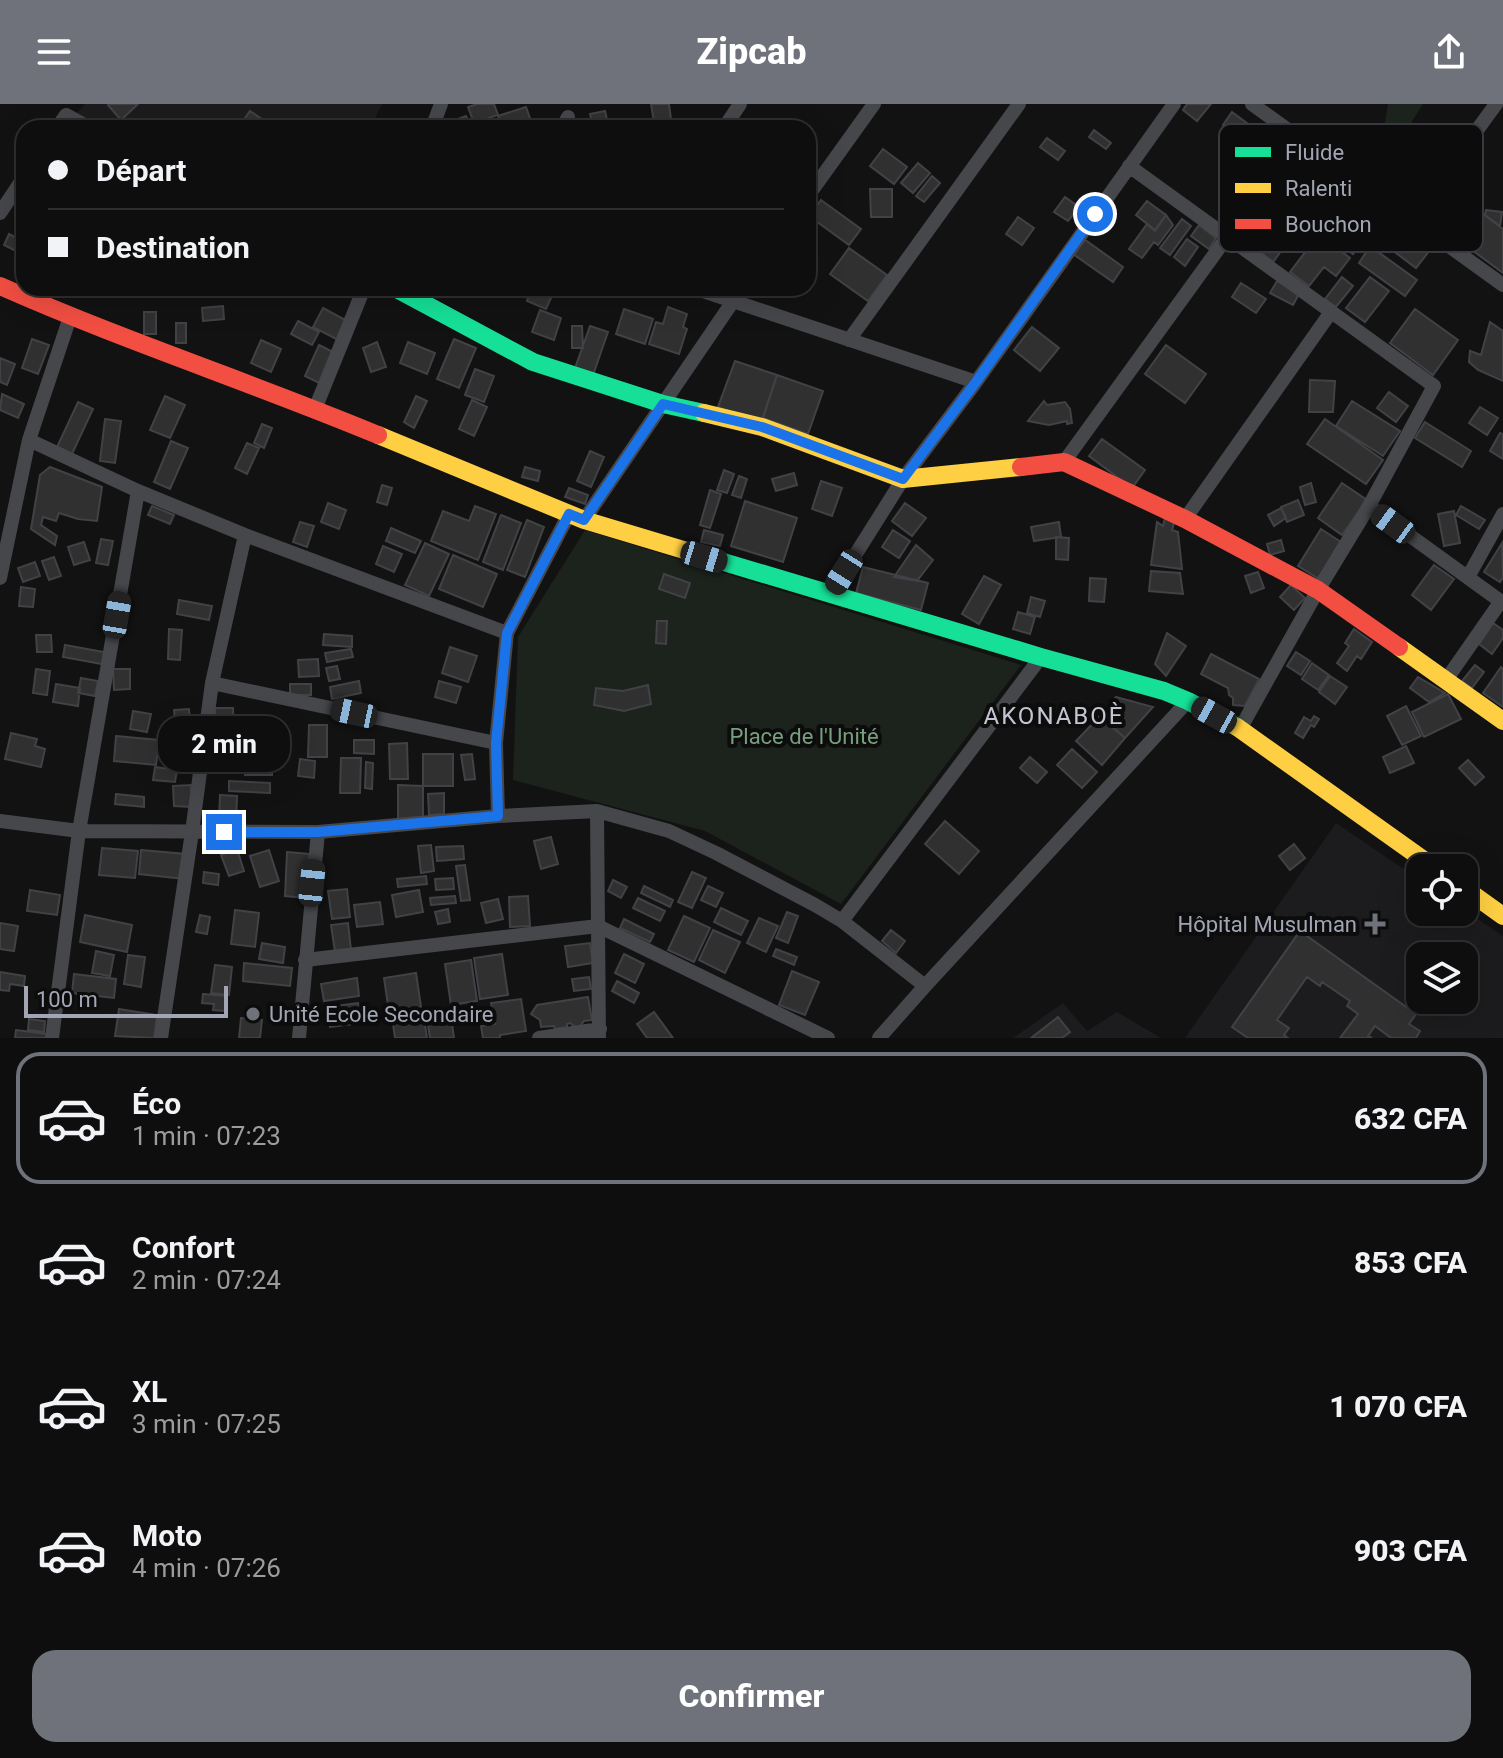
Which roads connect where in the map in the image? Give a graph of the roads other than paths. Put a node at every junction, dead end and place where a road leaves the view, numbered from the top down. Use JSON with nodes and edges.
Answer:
{"nodes":[{"id":1,"x":874,"y":104,"type":"edge"},
{"id":2,"x":1019,"y":104,"type":"edge"},
{"id":3,"x":1174,"y":104,"type":"edge"},
{"id":4,"x":1252,"y":104,"type":"edge"},
{"id":5,"x":1496,"y":104,"type":"edge"},
{"id":6,"x":1280,"y":124,"type":"edge"},
{"id":7,"x":1481,"y":124,"type":"edge"},
{"id":8,"x":1129,"y":166,"type":"junction"},
{"id":9,"x":816,"y":185,"type":"edge"},
{"id":10,"x":16,"y":189,"type":"edge"},
{"id":11,"x":0,"y":213,"type":"edge"},
{"id":12,"x":1219,"y":231,"type":"edge"},
{"id":13,"x":1219,"y":248,"type":"edge"},
{"id":14,"x":1248,"y":252,"type":"edge"},
{"id":15,"x":1458,"y":252,"type":"edge"},
{"id":16,"x":1503,"y":285,"type":"edge"},
{"id":17,"x":23,"y":296,"type":"edge"},
{"id":18,"x":361,"y":296,"type":"edge"},
{"id":19,"x":410,"y":296,"type":"edge"},
{"id":20,"x":717,"y":296,"type":"edge"},
{"id":21,"x":736,"y":296,"type":"edge"},
{"id":22,"x":732,"y":301,"type":"junction"},
{"id":23,"x":1331,"y":312,"type":"junction"},
{"id":24,"x":70,"y":317,"type":"junction"},
{"id":25,"x":849,"y":340,"type":"junction"},
{"id":26,"x":976,"y":382,"type":"junction"},
{"id":27,"x":663,"y":404,"type":"junction"},
{"id":28,"x":315,"y":409,"type":"junction"},
{"id":29,"x":29,"y":440,"type":"junction"},
{"id":30,"x":1064,"y":462,"type":"junction"},
{"id":31,"x":903,"y":479,"type":"junction"},
{"id":32,"x":138,"y":491,"type":"junction"},
{"id":33,"x":1369,"y":506,"type":"junction"},
{"id":34,"x":1503,"y":514,"type":"edge"},
{"id":35,"x":577,"y":517,"type":"junction"},
{"id":36,"x":1185,"y":519,"type":"junction"},
{"id":37,"x":245,"y":535,"type":"junction"},
{"id":38,"x":2,"y":555,"type":"edge"},
{"id":39,"x":1468,"y":577,"type":"junction"},
{"id":40,"x":0,"y":578,"type":"edge"},
{"id":41,"x":1318,"y":590,"type":"junction"},
{"id":42,"x":830,"y":595,"type":"junction"},
{"id":43,"x":1502,"y":602,"type":"edge"},
{"id":44,"x":507,"y":633,"type":"junction"},
{"id":45,"x":1041,"y":657,"type":"junction"},
{"id":46,"x":1446,"y":680,"type":"junction"},
{"id":47,"x":212,"y":683,"type":"junction"},
{"id":48,"x":1188,"y":701,"type":"junction"},
{"id":49,"x":1503,"y":721,"type":"edge"},
{"id":50,"x":1240,"y":729,"type":"junction"},
{"id":51,"x":496,"y":743,"type":"junction"},
{"id":52,"x":597,"y":811,"type":"junction"},
{"id":53,"x":498,"y":816,"type":"junction"},
{"id":54,"x":0,"y":821,"type":"edge"},
{"id":55,"x":79,"y":831,"type":"junction"},
{"id":56,"x":192,"y":832,"type":"junction"},
{"id":57,"x":318,"y":832,"type":"junction"},
{"id":58,"x":1415,"y":854,"type":"edge"},
{"id":59,"x":1478,"y":896,"type":"edge"},
{"id":60,"x":1500,"y":908,"type":"edge"},
{"id":61,"x":842,"y":921,"type":"junction"},
{"id":62,"x":598,"y":926,"type":"junction"},
{"id":63,"x":305,"y":960,"type":"junction"},
{"id":64,"x":925,"y":986,"type":"junction"},
{"id":65,"x":600,"y":1034,"type":"edge"},
{"id":66,"x":52,"y":1038,"type":"edge"},
{"id":67,"x":161,"y":1038,"type":"edge"},
{"id":68,"x":299,"y":1038,"type":"edge"},
{"id":69,"x":539,"y":1038,"type":"edge"},
{"id":70,"x":828,"y":1038,"type":"edge"},
{"id":71,"x":879,"y":1038,"type":"edge"}],
"edges":[{"from":1,"to":9,"type":"street"},
{"from":2,"to":25,"type":"street"},
{"from":3,"to":8,"type":"street"},
{"from":4,"to":6,"type":"street"},
{"from":5,"to":7,"type":"street"},
{"from":8,"to":12,"type":"street"},
{"from":8,"to":26,"type":"street"},
{"from":10,"to":11,"type":"street"},
{"from":13,"to":30,"type":"street"},
{"from":14,"to":23,"type":"street"},
{"from":15,"to":16,"type":"street"},
{"from":17,"to":24,"type":"street"},
{"from":18,"to":28,"type":"street"},
{"from":19,"to":27,"type":"street"},
{"from":20,"to":22,"type":"street"},
{"from":21,"to":22,"type":"street"},
{"from":22,"to":25,"type":"street"},
{"from":22,"to":27,"type":"street"},
{"from":23,"to":33,"type":"street"},
{"from":23,"to":36,"type":"street"},
{"from":24,"to":28,"type":"street"},
{"from":24,"to":29,"type":"street"},
{"from":25,"to":26,"type":"street"},
{"from":26,"to":31,"type":"street"},
{"from":27,"to":31,"type":"street"},
{"from":27,"to":35,"type":"street"},
{"from":28,"to":35,"type":"street"},
{"from":29,"to":32,"type":"street"},
{"from":29,"to":38,"type":"street"},
{"from":30,"to":31,"type":"street"},
{"from":30,"to":36,"type":"street"},
{"from":31,"to":42,"type":"street"},
{"from":32,"to":37,"type":"street"},
{"from":32,"to":55,"type":"street"},
{"from":33,"to":39,"type":"street"},
{"from":33,"to":41,"type":"street"},
{"from":34,"to":39,"type":"street"},
{"from":35,"to":42,"type":"street"},
{"from":35,"to":44,"type":"street"},
{"from":36,"to":41,"type":"street"},
{"from":37,"to":44,"type":"street"},
{"from":37,"to":47,"type":"street"},
{"from":38,"to":40,"type":"street"},
{"from":39,"to":43,"type":"street"},
{"from":41,"to":46,"type":"street"},
{"from":41,"to":50,"type":"street"},
{"from":42,"to":45,"type":"street"},
{"from":43,"to":46,"type":"street"},
{"from":44,"to":51,"type":"street"},
{"from":45,"to":48,"type":"street"},
{"from":45,"to":61,"type":"street"},
{"from":46,"to":49,"type":"street"},
{"from":47,"to":51,"type":"street"},
{"from":47,"to":56,"type":"street"},
{"from":48,"to":50,"type":"street"},
{"from":48,"to":64,"type":"street"},
{"from":50,"to":58,"type":"street"},
{"from":51,"to":53,"type":"street"},
{"from":52,"to":53,"type":"street"},
{"from":52,"to":61,"type":"street"},
{"from":52,"to":62,"type":"street"},
{"from":53,"to":57,"type":"street"},
{"from":54,"to":55,"type":"street"},
{"from":55,"to":56,"type":"street"},
{"from":55,"to":66,"type":"street"},
{"from":56,"to":57,"type":"street"},
{"from":56,"to":67,"type":"street"},
{"from":57,"to":63,"type":"street"},
{"from":59,"to":60,"type":"street"},
{"from":61,"to":64,"type":"street"},
{"from":62,"to":63,"type":"street"},
{"from":62,"to":65,"type":"street"},
{"from":62,"to":70,"type":"street"},
{"from":63,"to":68,"type":"street"},
{"from":64,"to":71,"type":"street"},
{"from":65,"to":69,"type":"street"}]}
